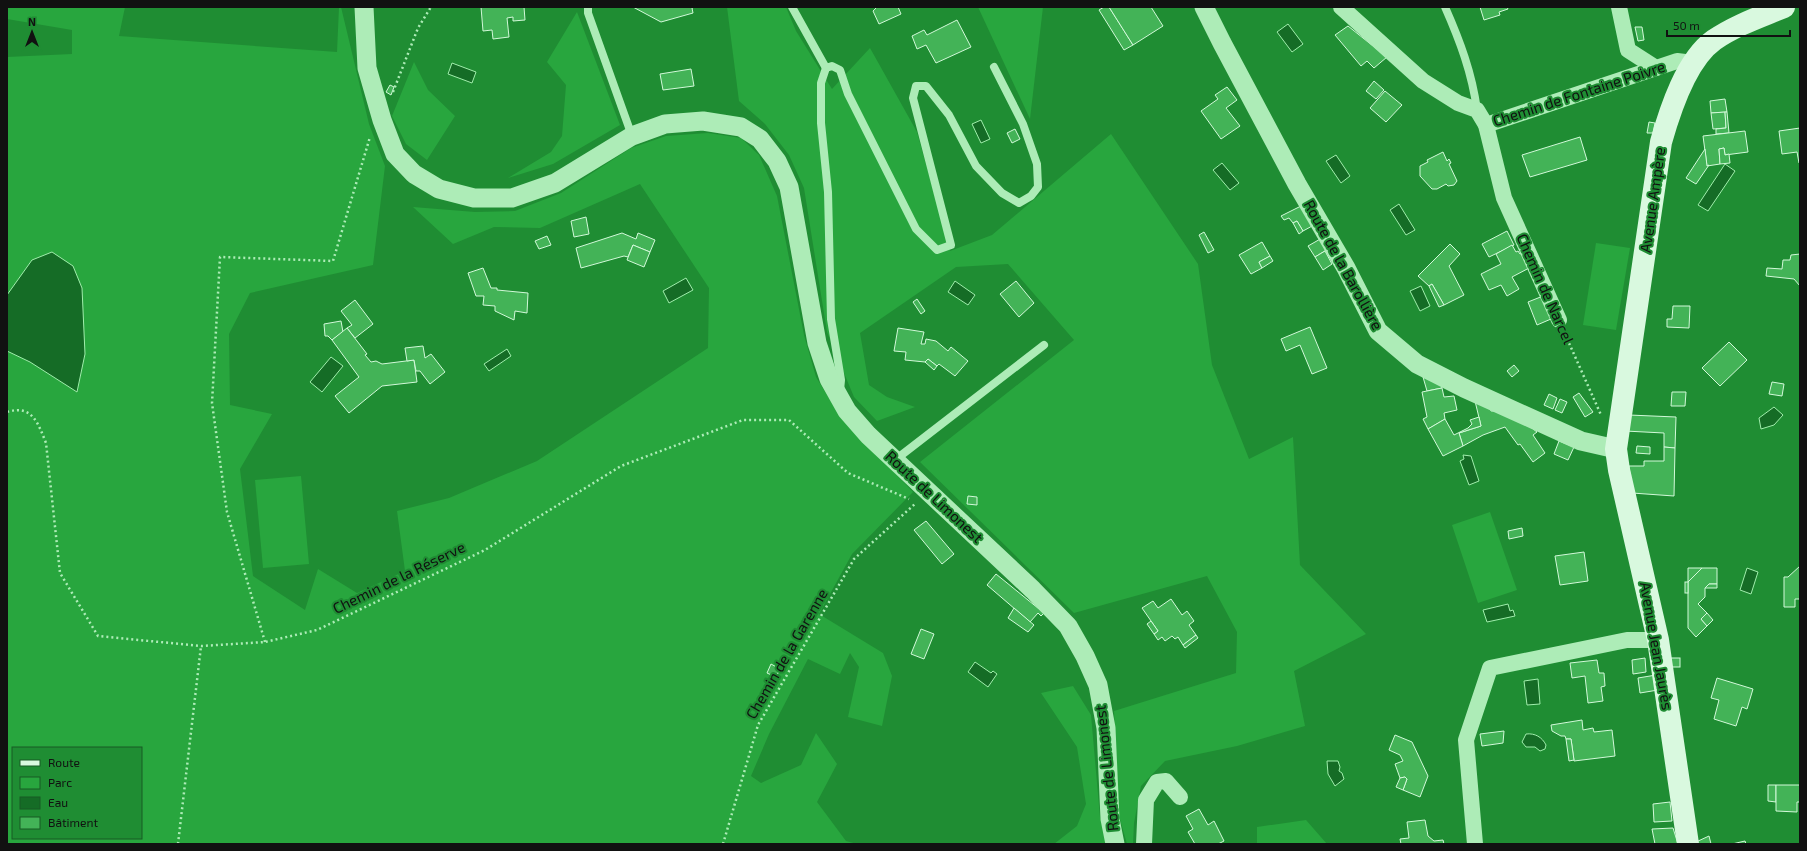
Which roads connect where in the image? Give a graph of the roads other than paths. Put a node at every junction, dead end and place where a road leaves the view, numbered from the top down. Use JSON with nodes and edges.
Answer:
{"nodes":[{"id":1,"x":364,"y":7,"type":"edge"},
{"id":2,"x":588,"y":7,"type":"edge"},
{"id":3,"x":792,"y":7,"type":"edge"},
{"id":4,"x":1204,"y":7,"type":"edge"},
{"id":5,"x":1341,"y":7,"type":"edge"},
{"id":6,"x":1445,"y":7,"type":"edge"},
{"id":7,"x":1619,"y":7,"type":"edge"},
{"id":8,"x":1784,"y":7,"type":"edge"},
{"id":9,"x":1693,"y":63,"type":"junction"},
{"id":10,"x":994,"y":67,"type":"dead end"},
{"id":11,"x":826,"y":68,"type":"junction"},
{"id":12,"x":1656,"y":68,"type":"junction"},
{"id":13,"x":1477,"y":110,"type":"junction"},
{"id":14,"x":1486,"y":125,"type":"junction"},
{"id":15,"x":632,"y":136,"type":"junction"},
{"id":16,"x":1559,"y":320,"type":"road end"},
{"id":17,"x":1044,"y":345,"type":"dead end"},
{"id":18,"x":839,"y":397,"type":"junction"},
{"id":19,"x":1616,"y":449,"type":"junction"},
{"id":20,"x":895,"y":460,"type":"junction"},
{"id":21,"x":1658,"y":640,"type":"junction"},
{"id":22,"x":1180,"y":797,"type":"dead end"},
{"id":23,"x":1115,"y":844,"type":"edge"},
{"id":24,"x":1144,"y":844,"type":"edge"},
{"id":25,"x":1475,"y":844,"type":"edge"},
{"id":26,"x":1688,"y":844,"type":"edge"}],
"edges":[{"from":1,"to":15,"type":"street"},
{"from":2,"to":15,"type":"lane"},
{"from":3,"to":11,"type":"lane"},
{"from":4,"to":19,"type":"street","name":"Route de la Barollière"},
{"from":5,"to":13,"type":"street","name":"Chemin de Fontaine Poivre"},
{"from":6,"to":13,"type":"lane"},
{"from":7,"to":12,"type":"street"},
{"from":8,"to":9,"type":"main road","name":"Avenue Ampère"},
{"from":9,"to":12,"type":"street","name":"Chemin de Fontaine Poivre"},
{"from":9,"to":19,"type":"main road","name":"Avenue Ampère"},
{"from":10,"to":11,"type":"lane"},
{"from":11,"to":18,"type":"lane"},
{"from":12,"to":14,"type":"street","name":"Chemin de Fontaine Poivre"},
{"from":13,"to":14,"type":"street","name":"Chemin de Fontaine Poivre"},
{"from":14,"to":16,"type":"street","name":"Chemin de Narcel"},
{"from":15,"to":18,"type":"street","name":"Route de Limonest"},
{"from":17,"to":20,"type":"lane"},
{"from":18,"to":20,"type":"street","name":"Route de Limonest"},
{"from":19,"to":21,"type":"main road","name":"Avenue Jean Jaurès"},
{"from":20,"to":23,"type":"street","name":"Route de Limonest"},
{"from":21,"to":25,"type":"street"},
{"from":21,"to":26,"type":"main road","name":"Avenue Jean Jaurès"},
{"from":22,"to":24,"type":"street"}]}
